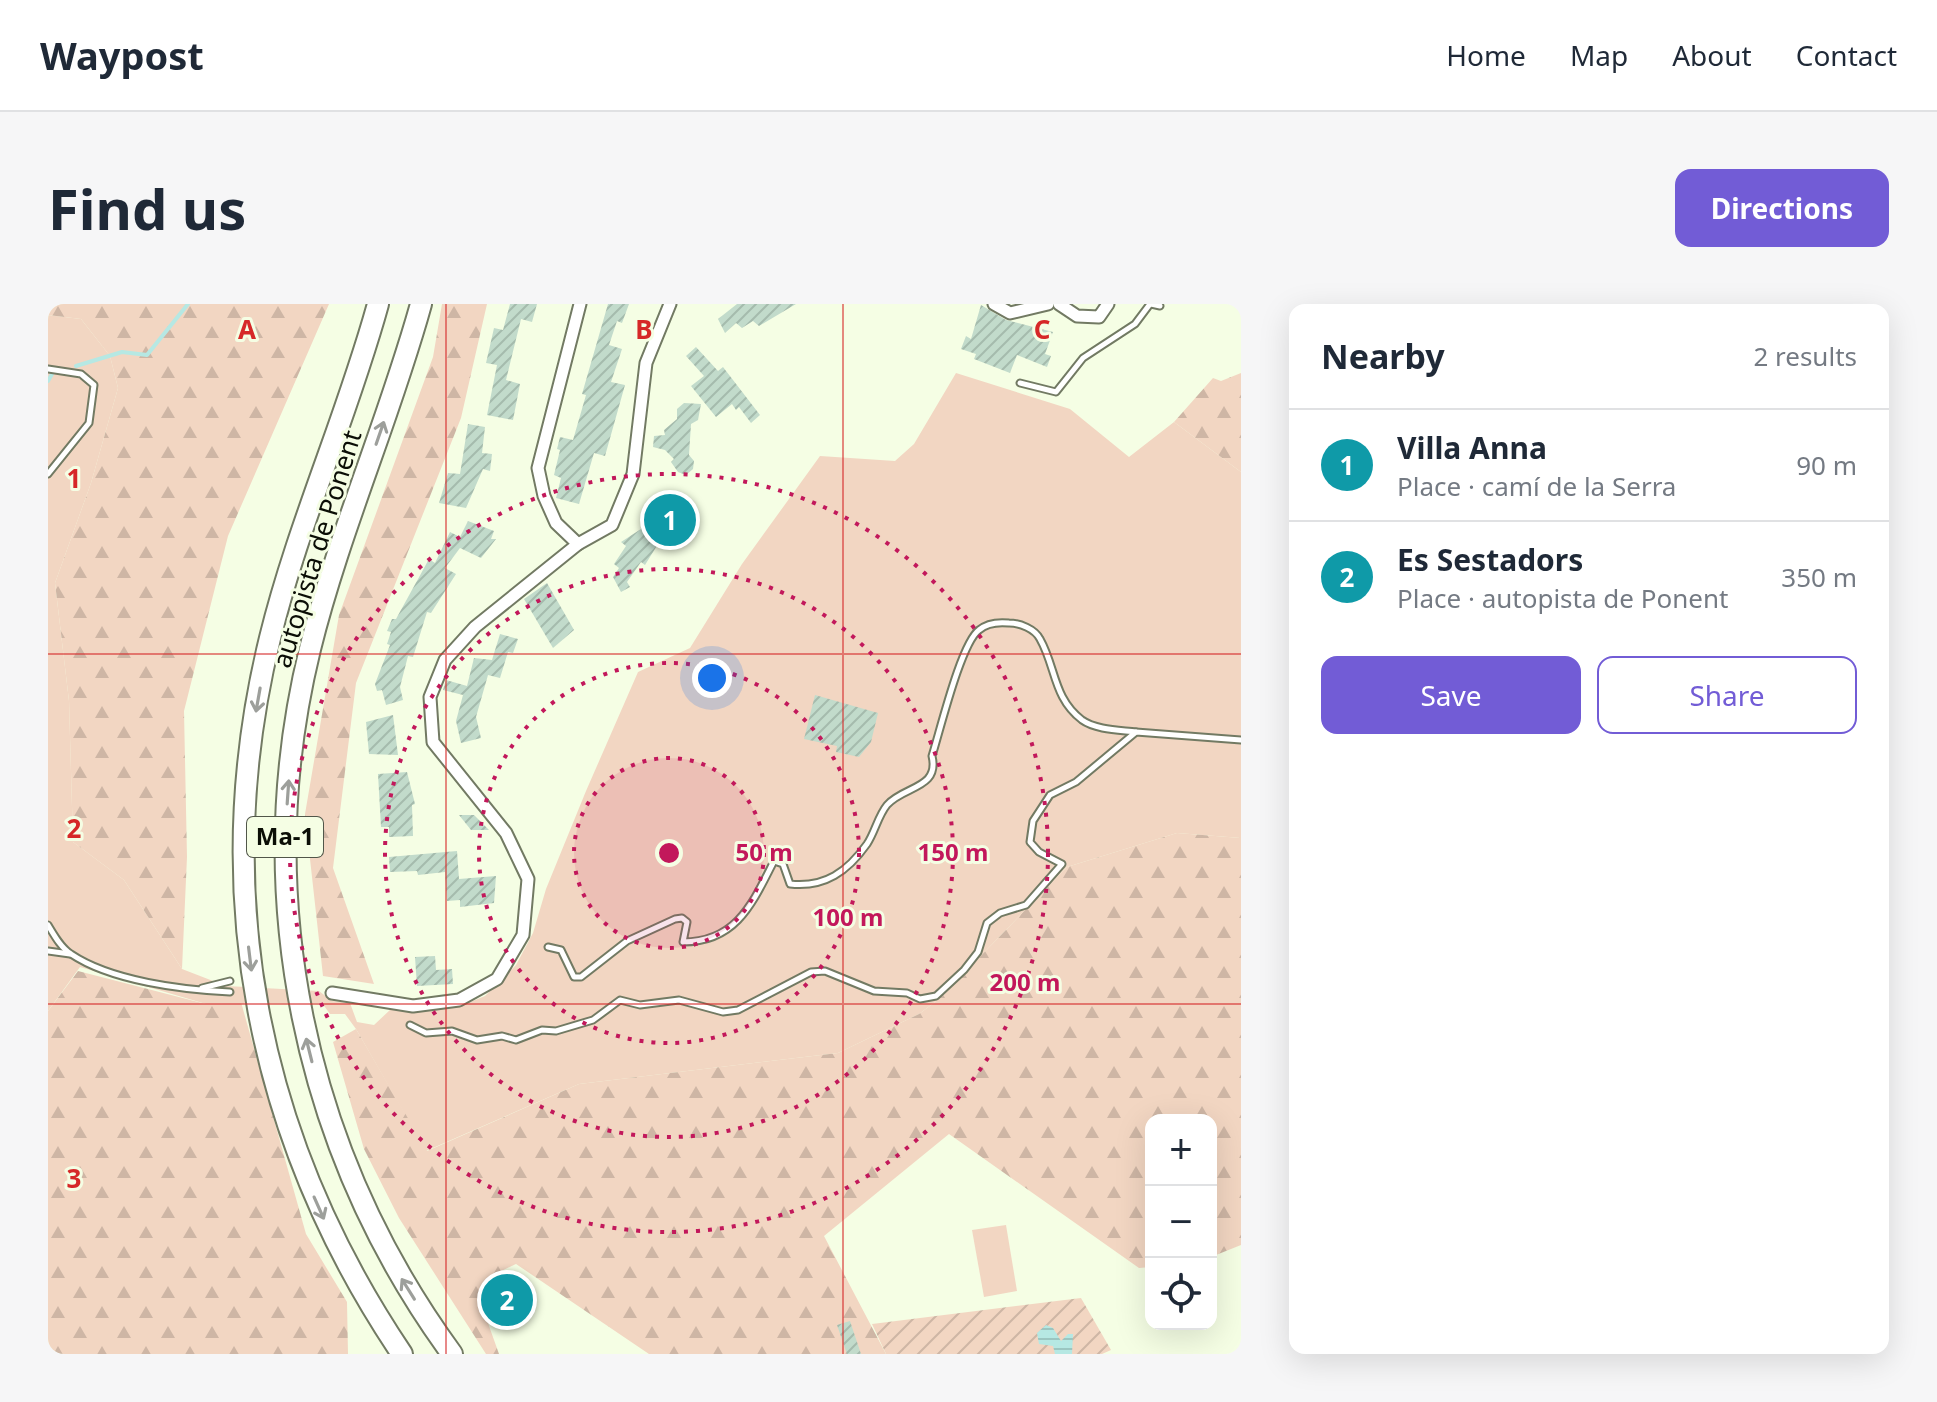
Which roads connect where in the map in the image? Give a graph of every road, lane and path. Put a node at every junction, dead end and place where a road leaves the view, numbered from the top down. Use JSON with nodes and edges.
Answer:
{"nodes":[{"id":1,"x":378,"y":304,"type":"edge"},
{"id":2,"x":421,"y":304,"type":"edge"},
{"id":3,"x":580,"y":304,"type":"edge"},
{"id":4,"x":670,"y":304,"type":"edge"},
{"id":5,"x":994,"y":304,"type":"edge"},
{"id":6,"x":1048,"y":304,"type":"edge"},
{"id":7,"x":1059,"y":304,"type":"edge"},
{"id":8,"x":1108,"y":304,"type":"edge"},
{"id":9,"x":1150,"y":304,"type":"edge"},
{"id":10,"x":1160,"y":306,"type":"dead end"},
{"id":11,"x":48,"y":369,"type":"edge"},
{"id":12,"x":1020,"y":383,"type":"dead end"},
{"id":13,"x":48,"y":474,"type":"edge"},
{"id":14,"x":578,"y":544,"type":"junction"},
{"id":15,"x":1136,"y":732,"type":"junction"},
{"id":16,"x":1241,"y":740,"type":"edge"},
{"id":17,"x":48,"y":925,"type":"edge"},
{"id":18,"x":548,"y":947,"type":"dead end"},
{"id":19,"x":48,"y":951,"type":"edge"},
{"id":20,"x":71,"y":954,"type":"junction"},
{"id":21,"x":230,"y":981,"type":"dead end"},
{"id":22,"x":193,"y":991,"type":"junction"},
{"id":23,"x":230,"y":992,"type":"dead end"},
{"id":24,"x":332,"y":993,"type":"dead end"},
{"id":25,"x":410,"y":1025,"type":"dead end"},
{"id":26,"x":402,"y":1354,"type":"edge"},
{"id":27,"x":452,"y":1354,"type":"edge"}],
"edges":[{"from":1,"to":26,"type":"highway","name":"autopista de Ponent","number":"Ma-1","one_way":true},
{"from":27,"to":2,"type":"highway","name":"autopista de Ponent","number":"Ma-1","one_way":true},
{"from":3,"to":14,"type":"street"},
{"from":4,"to":14,"type":"street"},
{"from":5,"to":6,"type":"street"},
{"from":7,"to":8,"type":"street"},
{"from":9,"to":10,"type":"lane"},
{"from":9,"to":12,"type":"lane"},
{"from":11,"to":13,"type":"lane"},
{"from":14,"to":24,"type":"street"},
{"from":15,"to":16,"type":"lane"},
{"from":15,"to":18,"type":"lane"},
{"from":15,"to":25,"type":"lane"},
{"from":17,"to":20,"type":"lane"},
{"from":19,"to":20,"type":"lane"},
{"from":20,"to":22,"type":"lane"},
{"from":21,"to":22,"type":"lane"},
{"from":22,"to":23,"type":"lane"}]}
